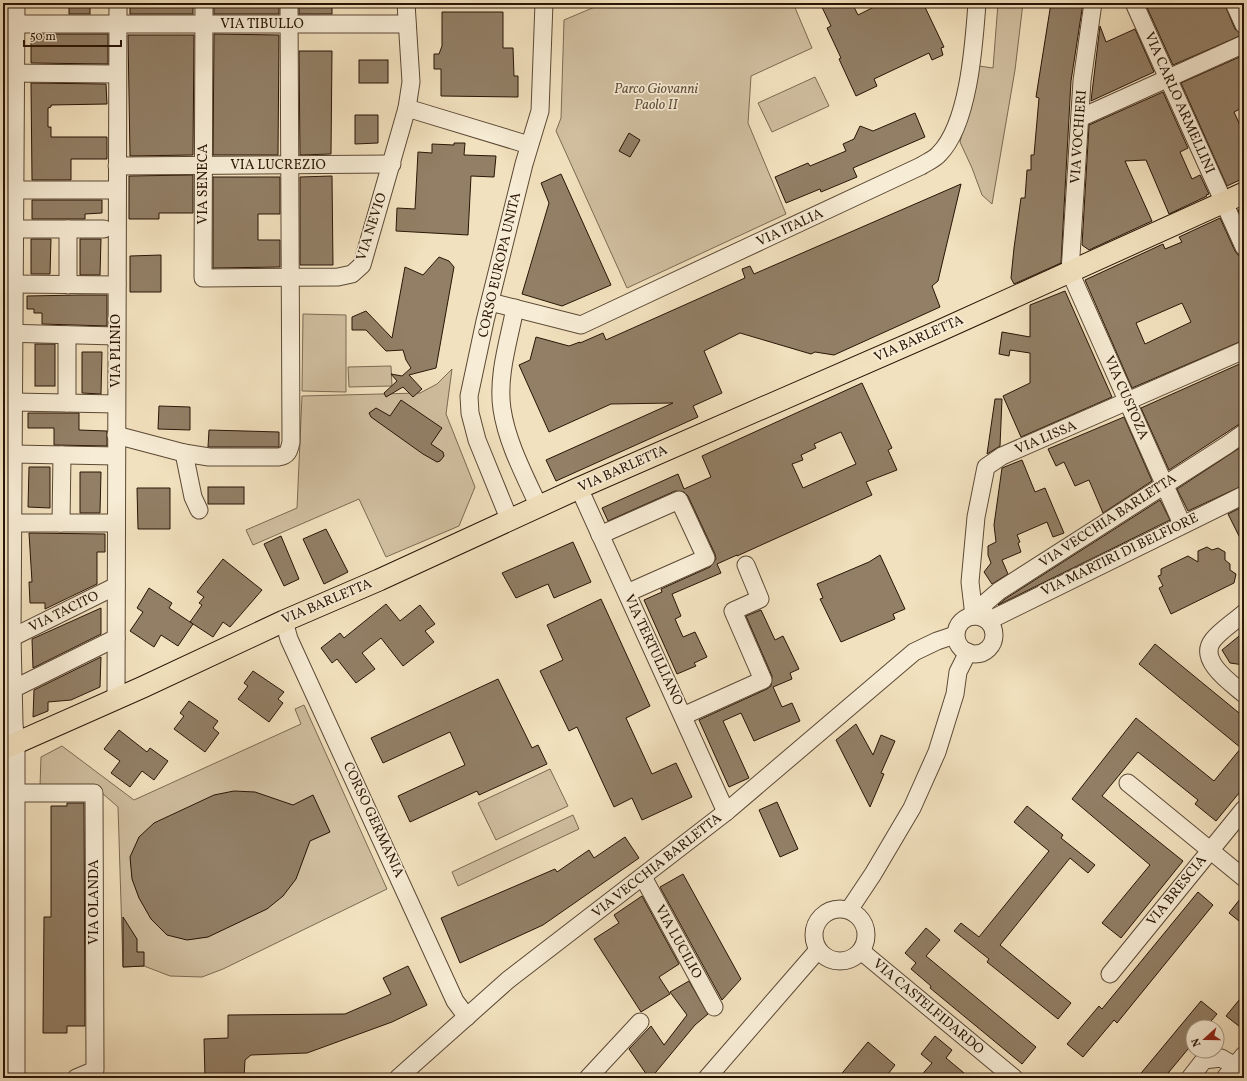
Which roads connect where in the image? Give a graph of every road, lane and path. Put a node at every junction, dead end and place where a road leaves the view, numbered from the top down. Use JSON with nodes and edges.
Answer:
{"nodes":[{"id":1,"x":16,"y":3,"type":"edge"},
{"id":2,"x":118,"y":3,"type":"edge"},
{"id":3,"x":204,"y":3,"type":"edge"},
{"id":4,"x":289,"y":3,"type":"edge"},
{"id":5,"x":406,"y":3,"type":"edge"},
{"id":6,"x":544,"y":3,"type":"edge"},
{"id":7,"x":977,"y":3,"type":"edge"},
{"id":8,"x":1093,"y":3,"type":"edge"},
{"id":9,"x":1134,"y":3,"type":"edge"},
{"id":10,"x":1234,"y":3,"type":"edge"},
{"id":11,"x":11,"y":22,"type":"edge"},
{"id":12,"x":117,"y":24,"type":"junction"},
{"id":13,"x":204,"y":24,"type":"junction"},
{"id":14,"x":289,"y":24,"type":"junction"},
{"id":15,"x":407,"y":24,"type":"junction"},
{"id":16,"x":1244,"y":25,"type":"edge"},
{"id":17,"x":1244,"y":44,"type":"edge"},
{"id":18,"x":9,"y":73,"type":"edge"},
{"id":19,"x":117,"y":74,"type":"junction"},
{"id":20,"x":1168,"y":79,"type":"junction"},
{"id":21,"x":408,"y":108,"type":"junction"},
{"id":22,"x":9,"y":118,"type":"edge"},
{"id":23,"x":1080,"y":118,"type":"junction"},
{"id":24,"x":529,"y":145,"type":"junction"},
{"id":25,"x":392,"y":164,"type":"junction"},
{"id":26,"x":204,"y":165,"type":"junction"},
{"id":27,"x":117,"y":166,"type":"junction"},
{"id":28,"x":290,"y":166,"type":"junction"},
{"id":29,"x":14,"y":190,"type":"junction"},
{"id":30,"x":117,"y":190,"type":"junction"},
{"id":31,"x":1244,"y":193,"type":"edge"},
{"id":32,"x":1223,"y":202,"type":"junction"},
{"id":33,"x":104,"y":228,"type":"dead end"},
{"id":34,"x":14,"y":229,"type":"junction"},
{"id":35,"x":68,"y":229,"type":"junction"},
{"id":36,"x":1244,"y":246,"type":"edge"},
{"id":37,"x":1070,"y":272,"type":"junction"},
{"id":38,"x":290,"y":276,"type":"junction"},
{"id":39,"x":14,"y":284,"type":"junction"},
{"id":40,"x":68,"y":285,"type":"junction"},
{"id":41,"x":117,"y":285,"type":"junction"},
{"id":42,"x":490,"y":302,"type":"junction"},
{"id":43,"x":515,"y":308,"type":"junction"},
{"id":44,"x":8,"y":333,"type":"edge"},
{"id":45,"x":67,"y":335,"type":"junction"},
{"id":46,"x":116,"y":336,"type":"junction"},
{"id":47,"x":1244,"y":350,"type":"edge"},
{"id":48,"x":14,"y":402,"type":"junction"},
{"id":49,"x":67,"y":403,"type":"junction"},
{"id":50,"x":1127,"y":403,"type":"junction"},
{"id":51,"x":116,"y":404,"type":"junction"},
{"id":52,"x":1244,"y":433,"type":"edge"},
{"id":53,"x":116,"y":435,"type":"junction"},
{"id":54,"x":184,"y":453,"type":"junction"},
{"id":55,"x":62,"y":455,"type":"junction"},
{"id":56,"x":116,"y":456,"type":"junction"},
{"id":57,"x":10,"y":460,"type":"edge"},
{"id":58,"x":1165,"y":485,"type":"junction"},
{"id":59,"x":579,"y":488,"type":"junction"},
{"id":60,"x":1244,"y":495,"type":"edge"},
{"id":61,"x":539,"y":507,"type":"junction"},
{"id":62,"x":199,"y":510,"type":"dead end"},
{"id":63,"x":510,"y":521,"type":"junction"},
{"id":64,"x":8,"y":523,"type":"edge"},
{"id":65,"x":61,"y":523,"type":"junction"},
{"id":66,"x":116,"y":523,"type":"junction"},
{"id":67,"x":1182,"y":524,"type":"junction"},
{"id":68,"x":600,"y":535,"type":"junction"},
{"id":69,"x":746,"y":565,"type":"dead end"},
{"id":70,"x":116,"y":586,"type":"junction"},
{"id":71,"x":627,"y":592,"type":"junction"},
{"id":72,"x":1244,"y":613,"type":"edge"},
{"id":73,"x":986,"y":619,"type":"junction"},
{"id":74,"x":284,"y":621,"type":"junction"},
{"id":75,"x":956,"y":635,"type":"junction"},
{"id":76,"x":116,"y":638,"type":"junction"},
{"id":77,"x":8,"y":640,"type":"edge"},
{"id":78,"x":968,"y":652,"type":"junction"},
{"id":79,"x":8,"y":692,"type":"edge"},
{"id":80,"x":1244,"y":694,"type":"edge"},
{"id":81,"x":116,"y":700,"type":"junction"},
{"id":82,"x":683,"y":716,"type":"junction"},
{"id":83,"x":10,"y":746,"type":"edge"},
{"id":84,"x":1128,"y":784,"type":"dead end"},
{"id":85,"x":16,"y":792,"type":"junction"},
{"id":86,"x":1244,"y":809,"type":"edge"},
{"id":87,"x":726,"y":812,"type":"junction"},
{"id":88,"x":1210,"y":850,"type":"junction"},
{"id":89,"x":9,"y":853,"type":"edge"},
{"id":90,"x":643,"y":877,"type":"junction"},
{"id":91,"x":1244,"y":878,"type":"edge"},
{"id":92,"x":10,"y":909,"type":"edge"},
{"id":93,"x":849,"y":910,"type":"junction"},
{"id":94,"x":818,"y":950,"type":"junction"},
{"id":95,"x":861,"y":951,"type":"junction"},
{"id":96,"x":9,"y":965,"type":"edge"},
{"id":97,"x":1110,"y":974,"type":"dead end"},
{"id":98,"x":714,"y":1007,"type":"dead end"},
{"id":99,"x":466,"y":1017,"type":"junction"},
{"id":100,"x":10,"y":1020,"type":"edge"},
{"id":101,"x":640,"y":1022,"type":"dead end"},
{"id":102,"x":1235,"y":1066,"type":"edge"},
{"id":103,"x":12,"y":1077,"type":"edge"},
{"id":104,"x":76,"y":1078,"type":"edge"},
{"id":105,"x":398,"y":1078,"type":"edge"},
{"id":106,"x":588,"y":1078,"type":"edge"},
{"id":107,"x":707,"y":1078,"type":"edge"},
{"id":108,"x":1014,"y":1078,"type":"edge"},
{"id":109,"x":1190,"y":1078,"type":"edge"}],
"edges":[{"from":1,"to":11,"type":"street"},
{"from":2,"to":12,"type":"street","name":"VIA PLINIO"},
{"from":3,"to":13,"type":"street","name":"VIA SENECA"},
{"from":4,"to":14,"type":"street"},
{"from":5,"to":15,"type":"street","name":"VIA NEVIO"},
{"from":6,"to":24,"type":"street","name":"CORSO EUROPA UNITA"},
{"from":7,"to":43,"type":"street","name":"VIA ITALIA"},
{"from":8,"to":23,"type":"street","name":"VIA VOCHIERI"},
{"from":9,"to":20,"type":"street","name":"VIA CARLO ARMELLINI"},
{"from":10,"to":16,"type":"street"},
{"from":11,"to":12,"type":"street","name":"VIA TIBULLO"},
{"from":11,"to":18,"type":"street"},
{"from":12,"to":13,"type":"street","name":"VIA TIBULLO"},
{"from":12,"to":19,"type":"street","name":"VIA PLINIO"},
{"from":13,"to":14,"type":"street","name":"VIA TIBULLO"},
{"from":13,"to":26,"type":"street","name":"VIA SENECA"},
{"from":14,"to":15,"type":"street","name":"VIA TIBULLO"},
{"from":14,"to":28,"type":"street"},
{"from":15,"to":21,"type":"street","name":"VIA NEVIO"},
{"from":17,"to":20,"type":"street"},
{"from":18,"to":19,"type":"street"},
{"from":18,"to":22,"type":"street"},
{"from":19,"to":27,"type":"street","name":"VIA PLINIO"},
{"from":20,"to":23,"type":"street"},
{"from":20,"to":32,"type":"street","name":"VIA CARLO ARMELLINI"},
{"from":21,"to":24,"type":"street"},
{"from":21,"to":25,"type":"street","name":"VIA NEVIO"},
{"from":22,"to":29,"type":"street"},
{"from":23,"to":37,"type":"street","name":"VIA VOCHIERI"},
{"from":24,"to":42,"type":"street","name":"CORSO EUROPA UNITA"},
{"from":25,"to":28,"type":"street","name":"VIA LUCREZIO"},
{"from":25,"to":38,"type":"street","name":"VIA NEVIO"},
{"from":26,"to":27,"type":"street","name":"VIA LUCREZIO"},
{"from":26,"to":28,"type":"street","name":"VIA LUCREZIO"},
{"from":26,"to":38,"type":"street","name":"VIA SENECA"},
{"from":27,"to":30,"type":"street","name":"VIA PLINIO"},
{"from":28,"to":38,"type":"street"},
{"from":29,"to":30,"type":"street"},
{"from":29,"to":34,"type":"street"},
{"from":30,"to":41,"type":"street","name":"VIA PLINIO"},
{"from":31,"to":32,"type":"main road","name":"VIA BARLETTA"},
{"from":32,"to":36,"type":"street","name":"VIA CARLO ARMELLINI"},
{"from":32,"to":37,"type":"main road","name":"VIA BARLETTA"},
{"from":33,"to":35,"type":"street"},
{"from":34,"to":35,"type":"street"},
{"from":34,"to":39,"type":"street"},
{"from":35,"to":40,"type":"street"},
{"from":37,"to":50,"type":"street","name":"VIA CUSTOZA"},
{"from":37,"to":59,"type":"main road","name":"VIA BARLETTA"},
{"from":38,"to":54,"type":"street"},
{"from":39,"to":40,"type":"street"},
{"from":39,"to":44,"type":"street"},
{"from":40,"to":41,"type":"street"},
{"from":41,"to":46,"type":"street","name":"VIA PLINIO"},
{"from":42,"to":43,"type":"street","name":"VIA ITALIA"},
{"from":42,"to":63,"type":"street","name":"CORSO EUROPA UNITA"},
{"from":43,"to":61,"type":"street"},
{"from":44,"to":45,"type":"street"},
{"from":44,"to":48,"type":"street"},
{"from":45,"to":46,"type":"street"},
{"from":45,"to":49,"type":"street"},
{"from":46,"to":51,"type":"street","name":"VIA PLINIO"},
{"from":47,"to":50,"type":"street","name":"VIA LISSA"},
{"from":48,"to":49,"type":"street"},
{"from":48,"to":57,"type":"street"},
{"from":49,"to":51,"type":"street"},
{"from":50,"to":58,"type":"street","name":"VIA CUSTOZA"},
{"from":50,"to":73,"type":"street","name":"VIA LISSA"},
{"from":51,"to":53,"type":"street","name":"VIA PLINIO"},
{"from":52,"to":58,"type":"street","name":"VIA VECCHIA BARLETTA"},
{"from":53,"to":54,"type":"street"},
{"from":53,"to":56,"type":"street","name":"VIA PLINIO"},
{"from":54,"to":62,"type":"street"},
{"from":55,"to":56,"type":"street"},
{"from":55,"to":57,"type":"street"},
{"from":55,"to":65,"type":"street"},
{"from":56,"to":66,"type":"street","name":"VIA PLINIO"},
{"from":57,"to":64,"type":"street"},
{"from":58,"to":67,"type":"street","name":"VIA CUSTOZA"},
{"from":58,"to":73,"type":"street","name":"VIA VECCHIA BARLETTA"},
{"from":59,"to":61,"type":"main road","name":"VIA BARLETTA"},
{"from":59,"to":68,"type":"street","name":"VIA TERTULLIANO"},
{"from":60,"to":67,"type":"street","name":"VIA MARTIRI DI BELFIORE"},
{"from":61,"to":63,"type":"main road","name":"VIA BARLETTA"},
{"from":63,"to":74,"type":"main road","name":"VIA BARLETTA"},
{"from":64,"to":65,"type":"street"},
{"from":64,"to":77,"type":"street"},
{"from":65,"to":66,"type":"street"},
{"from":66,"to":70,"type":"street","name":"VIA PLINIO"},
{"from":67,"to":73,"type":"street","name":"VIA MARTIRI DI BELFIORE"},
{"from":68,"to":71,"type":"street","name":"VIA TERTULLIANO"},
{"from":68,"to":71,"type":"street"},
{"from":69,"to":82,"type":"street"},
{"from":70,"to":76,"type":"street","name":"VIA PLINIO"},
{"from":70,"to":77,"type":"street","name":"VIA TACITO"},
{"from":71,"to":82,"type":"street","name":"VIA TERTULLIANO"},
{"from":72,"to":80,"type":"street"},
{"from":73,"to":75,"type":"street"},
{"from":73,"to":78,"type":"street"},
{"from":74,"to":81,"type":"main road","name":"VIA BARLETTA"},
{"from":74,"to":99,"type":"street","name":"CORSO GERMANIA"},
{"from":75,"to":78,"type":"street"},
{"from":75,"to":87,"type":"street","name":"VIA VECCHIA BARLETTA"},
{"from":76,"to":79,"type":"street"},
{"from":76,"to":81,"type":"street","name":"VIA PLINIO"},
{"from":77,"to":79,"type":"street"},
{"from":78,"to":93,"type":"street"},
{"from":79,"to":83,"type":"street"},
{"from":81,"to":83,"type":"main road","name":"VIA BARLETTA"},
{"from":82,"to":87,"type":"street","name":"VIA TERTULLIANO"},
{"from":83,"to":85,"type":"street"},
{"from":84,"to":88,"type":"street"},
{"from":85,"to":89,"type":"street"},
{"from":85,"to":104,"type":"street","name":"VIA OLANDA"},
{"from":86,"to":88,"type":"street","name":"VIA BRESCIA"},
{"from":87,"to":90,"type":"street","name":"VIA VECCHIA BARLETTA"},
{"from":88,"to":91,"type":"street"},
{"from":88,"to":97,"type":"street","name":"VIA BRESCIA"},
{"from":89,"to":92,"type":"street"},
{"from":90,"to":98,"type":"street","name":"VIA LUCILIO"},
{"from":90,"to":99,"type":"street","name":"VIA VECCHIA BARLETTA"},
{"from":92,"to":96,"type":"street"},
{"from":93,"to":94,"type":"street"},
{"from":93,"to":95,"type":"street"},
{"from":94,"to":95,"type":"street"},
{"from":94,"to":107,"type":"street"},
{"from":95,"to":108,"type":"street","name":"VIA CASTELFIDARDO"},
{"from":96,"to":100,"type":"street"},
{"from":99,"to":105,"type":"street","name":"VIA VECCHIA BARLETTA"},
{"from":100,"to":103,"type":"street"},
{"from":101,"to":106,"type":"street"},
{"from":102,"to":109,"type":"street"}]}
